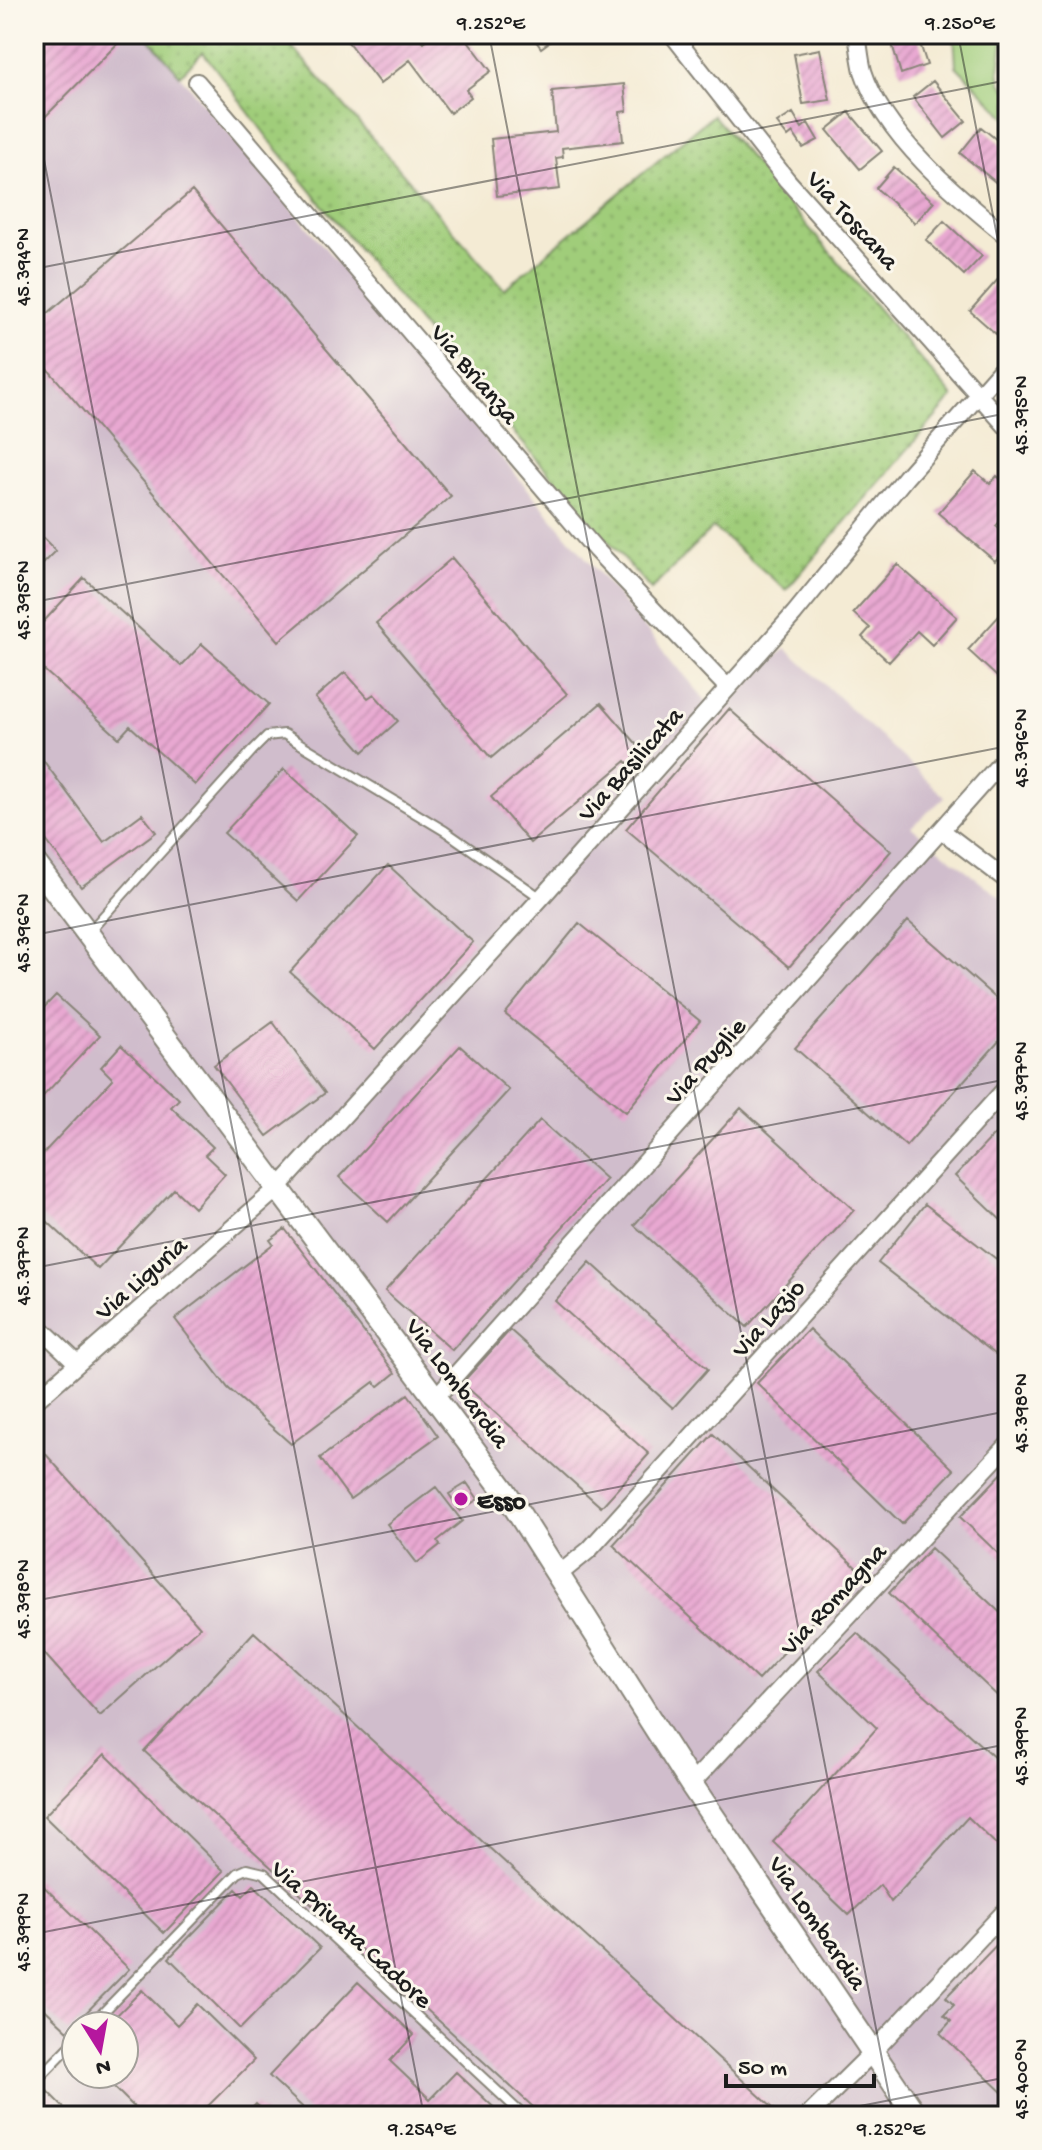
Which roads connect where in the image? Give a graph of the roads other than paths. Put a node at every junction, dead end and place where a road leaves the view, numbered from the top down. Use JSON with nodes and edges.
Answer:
{"nodes":[{"id":1,"x":672,"y":34,"type":"edge"},
{"id":2,"x":857,"y":34,"type":"edge"},
{"id":3,"x":197,"y":82,"type":"dead end"},
{"id":4,"x":1008,"y":237,"type":"edge"},
{"id":5,"x":1008,"y":362,"type":"edge"},
{"id":6,"x":978,"y":396,"type":"junction"},
{"id":7,"x":1008,"y":428,"type":"edge"},
{"id":8,"x":728,"y":688,"type":"junction"},
{"id":9,"x":1008,"y":755,"type":"edge"},
{"id":10,"x":941,"y":830,"type":"junction"},
{"id":11,"x":34,"y":862,"type":"edge"},
{"id":12,"x":1008,"y":881,"type":"edge"},
{"id":13,"x":541,"y":898,"type":"junction"},
{"id":14,"x":87,"y":934,"type":"junction"},
{"id":15,"x":1008,"y":1086,"type":"edge"},
{"id":16,"x":278,"y":1188,"type":"junction"},
{"id":17,"x":34,"y":1322,"type":"edge"},
{"id":18,"x":77,"y":1363,"type":"junction"},
{"id":19,"x":436,"y":1397,"type":"junction"},
{"id":20,"x":34,"y":1402,"type":"edge"},
{"id":21,"x":1008,"y":1445,"type":"edge"},
{"id":22,"x":558,"y":1575,"type":"junction"},
{"id":23,"x":691,"y":1784,"type":"junction"},
{"id":24,"x":1008,"y":1908,"type":"edge"},
{"id":25,"x":105,"y":2010,"type":"edge"},
{"id":26,"x":873,"y":2052,"type":"junction"},
{"id":27,"x":60,"y":2056,"type":"edge"},
{"id":28,"x":34,"y":2083,"type":"edge"},
{"id":29,"x":524,"y":2116,"type":"edge"},
{"id":30,"x":808,"y":2116,"type":"edge"},
{"id":31,"x":916,"y":2116,"type":"edge"}],
"edges":[{"from":1,"to":6,"type":"street","name":"Via Toscana"},
{"from":2,"to":4,"type":"street"},
{"from":3,"to":8,"type":"street","name":"Via Brianza"},
{"from":5,"to":6,"type":"street","name":"Via Basilicata"},
{"from":6,"to":7,"type":"street","name":"Via Toscana"},
{"from":6,"to":8,"type":"street","name":"Via Basilicata"},
{"from":8,"to":13,"type":"street","name":"Via Basilicata"},
{"from":9,"to":10,"type":"street","name":"Via Puglie"},
{"from":10,"to":12,"type":"street"},
{"from":10,"to":19,"type":"street","name":"Via Puglie"},
{"from":11,"to":14,"type":"street","name":"Via Lombardia"},
{"from":13,"to":14,"type":"lane"},
{"from":13,"to":16,"type":"street","name":"Via Basilicata"},
{"from":14,"to":16,"type":"street","name":"Via Lombardia"},
{"from":15,"to":22,"type":"street","name":"Via Lazio"},
{"from":16,"to":18,"type":"street","name":"Via Liguria"},
{"from":16,"to":19,"type":"street","name":"Via Lombardia"},
{"from":17,"to":18,"type":"street"},
{"from":18,"to":20,"type":"street","name":"Via Liguria"},
{"from":19,"to":22,"type":"street","name":"Via Lombardia"},
{"from":21,"to":23,"type":"street","name":"Via Romagna"},
{"from":22,"to":23,"type":"street","name":"Via Lombardia"},
{"from":23,"to":26,"type":"street","name":"Via Lombardia"},
{"from":24,"to":26,"type":"street"},
{"from":25,"to":29,"type":"lane","name":"Via Privata Cadore"},
{"from":26,"to":30,"type":"street"},
{"from":26,"to":31,"type":"street","name":"Via Lombardia"},
{"from":27,"to":28,"type":"lane"}]}
